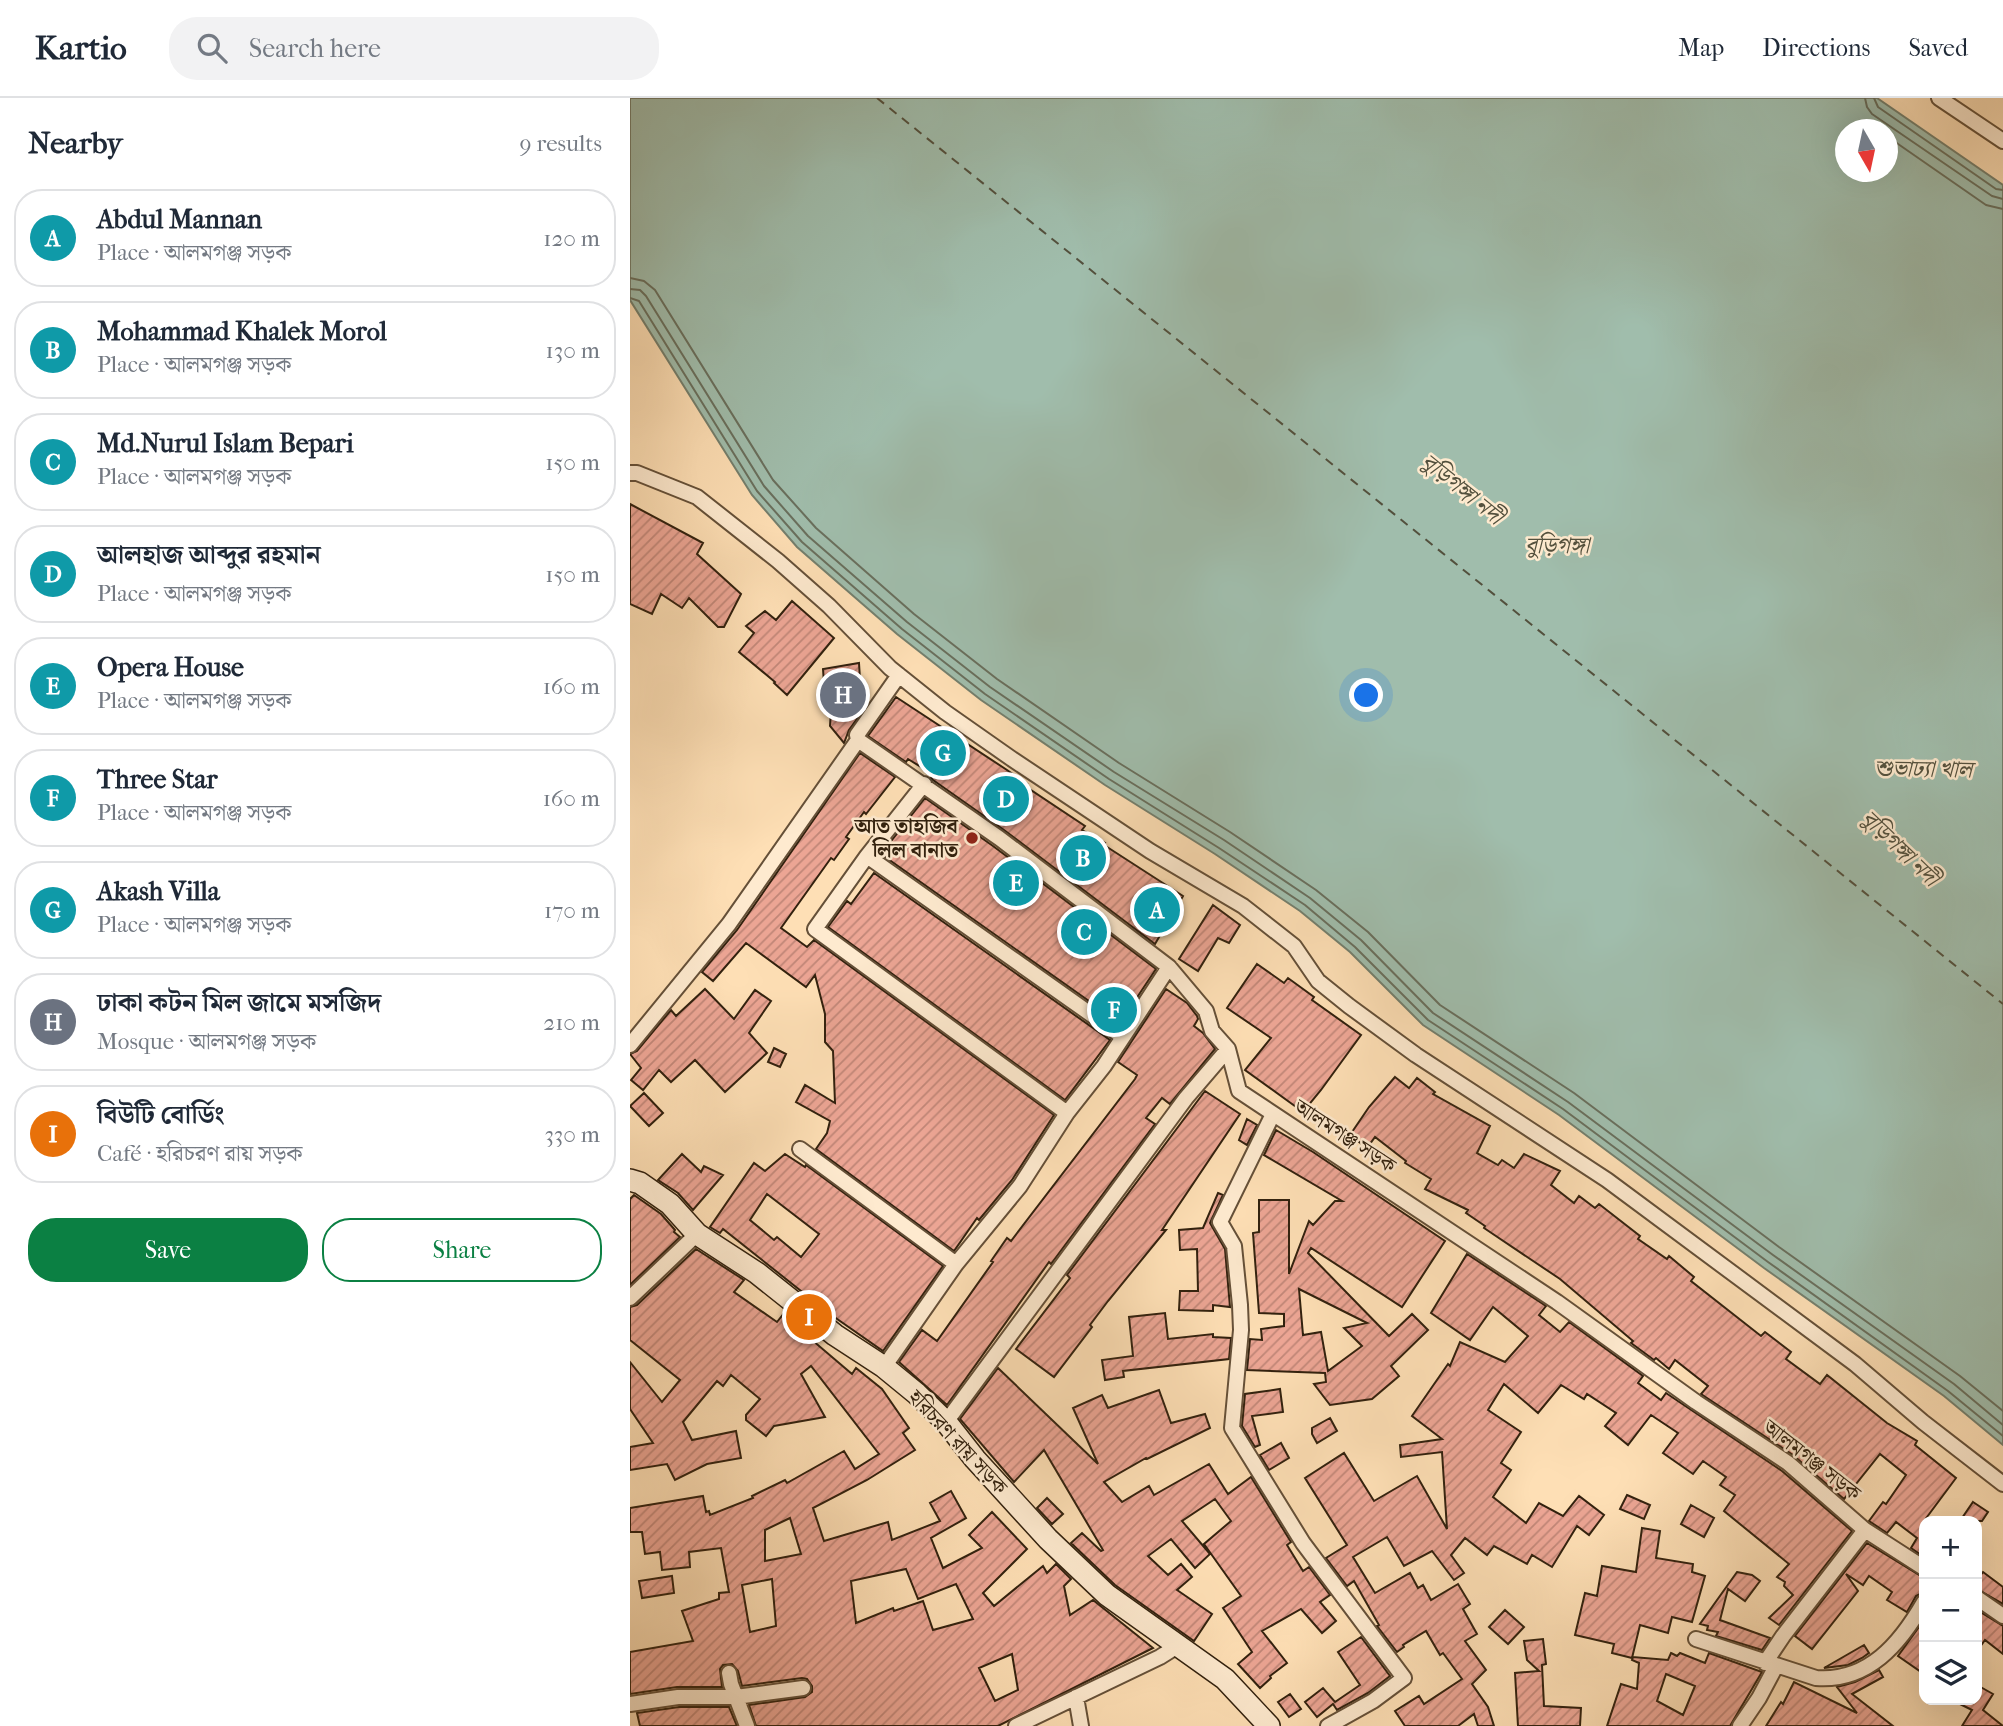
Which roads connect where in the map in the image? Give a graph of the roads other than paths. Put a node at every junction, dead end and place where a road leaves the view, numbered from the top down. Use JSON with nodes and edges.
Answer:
{"nodes":[{"id":1,"x":1939,"y":98,"type":"edge"},
{"id":2,"x":2003,"y":141,"type":"edge"},
{"id":3,"x":630,"y":473,"type":"edge"},
{"id":4,"x":899,"y":676,"type":"junction"},
{"id":5,"x":858,"y":740,"type":"junction"},
{"id":6,"x":924,"y":784,"type":"junction"},
{"id":7,"x":866,"y":856,"type":"junction"},
{"id":8,"x":1169,"y":967,"type":"junction"},
{"id":9,"x":1123,"y":1037,"type":"junction"},
{"id":10,"x":630,"y":1045,"type":"edge"},
{"id":11,"x":1228,"y":1049,"type":"junction"},
{"id":12,"x":1067,"y":1112,"type":"junction"},
{"id":13,"x":1273,"y":1114,"type":"junction"},
{"id":14,"x":800,"y":1149,"type":"dead end"},
{"id":15,"x":630,"y":1180,"type":"edge"},
{"id":16,"x":697,"y":1234,"type":"junction"},
{"id":17,"x":956,"y":1264,"type":"junction"},
{"id":18,"x":630,"y":1298,"type":"edge"},
{"id":19,"x":884,"y":1367,"type":"junction"},
{"id":20,"x":946,"y":1422,"type":"junction"},
{"id":21,"x":2003,"y":1484,"type":"edge"},
{"id":22,"x":1865,"y":1530,"type":"junction"},
{"id":23,"x":1919,"y":1565,"type":"edge"},
{"id":24,"x":1982,"y":1601,"type":"edge"},
{"id":25,"x":1919,"y":1610,"type":"edge"},
{"id":26,"x":2003,"y":1616,"type":"edge"},
{"id":27,"x":1696,"y":1639,"type":"dead end"},
{"id":28,"x":1179,"y":1645,"type":"junction"},
{"id":29,"x":1770,"y":1664,"type":"junction"},
{"id":30,"x":729,"y":1674,"type":"dead end"},
{"id":31,"x":803,"y":1688,"type":"dead end"},
{"id":32,"x":736,"y":1697,"type":"junction"},
{"id":33,"x":1076,"y":1697,"type":"junction"},
{"id":34,"x":630,"y":1704,"type":"edge"},
{"id":35,"x":747,"y":1726,"type":"edge"},
{"id":36,"x":1016,"y":1726,"type":"edge"},
{"id":37,"x":1081,"y":1726,"type":"edge"},
{"id":38,"x":1269,"y":1726,"type":"edge"},
{"id":39,"x":1328,"y":1726,"type":"edge"},
{"id":40,"x":1740,"y":1726,"type":"edge"}],
"edges":[{"from":1,"to":2,"type":"street"},
{"from":3,"to":4,"type":"street"},
{"from":4,"to":5,"type":"street"},
{"from":4,"to":21,"type":"street"},
{"from":5,"to":6,"type":"street","name":"আলমগঞ্জ সড়ক"},
{"from":5,"to":10,"type":"street"},
{"from":6,"to":7,"type":"street"},
{"from":6,"to":8,"type":"street","name":"আলমগঞ্জ সড়ক"},
{"from":7,"to":9,"type":"street"},
{"from":7,"to":12,"type":"street"},
{"from":8,"to":9,"type":"street"},
{"from":8,"to":11,"type":"street","name":"আলমগঞ্জ সড়ক"},
{"from":9,"to":12,"type":"street"},
{"from":11,"to":13,"type":"street","name":"আলমগঞ্জ সড়ক"},
{"from":11,"to":20,"type":"street"},
{"from":12,"to":17,"type":"street"},
{"from":13,"to":22,"type":"street","name":"আলমগঞ্জ সড়ক"},
{"from":13,"to":39,"type":"street"},
{"from":14,"to":17,"type":"street"},
{"from":15,"to":16,"type":"main road","name":"হরিচরণ রায় সড়ক"},
{"from":16,"to":18,"type":"street"},
{"from":16,"to":19,"type":"main road","name":"হরিচরণ রায় সড়ক"},
{"from":17,"to":19,"type":"street"},
{"from":19,"to":20,"type":"main road","name":"হরিচরণ রায় সড়ক"},
{"from":20,"to":28,"type":"main road","name":"হরিচরণ রায় সড়ক"},
{"from":22,"to":23,"type":"street","name":"আলমগঞ্জ সড়ক"},
{"from":22,"to":29,"type":"street"},
{"from":24,"to":26,"type":"street"},
{"from":25,"to":29,"type":"street"},
{"from":27,"to":29,"type":"street"},
{"from":28,"to":33,"type":"street"},
{"from":28,"to":38,"type":"main road","name":"হরিচরণ রায় সড়ক"},
{"from":29,"to":40,"type":"street"},
{"from":30,"to":32,"type":"street"},
{"from":31,"to":32,"type":"street"},
{"from":32,"to":34,"type":"street"},
{"from":32,"to":35,"type":"street"},
{"from":33,"to":36,"type":"street"},
{"from":33,"to":37,"type":"street"}]}
